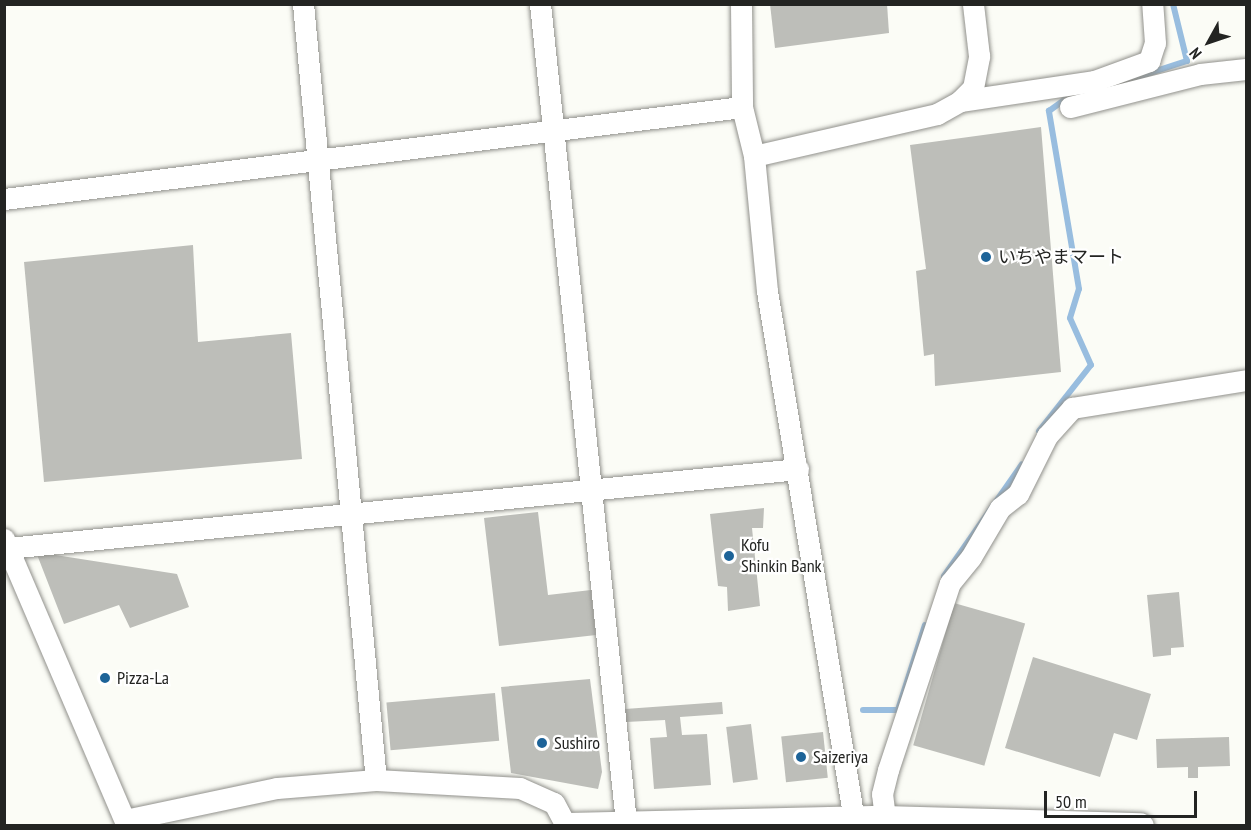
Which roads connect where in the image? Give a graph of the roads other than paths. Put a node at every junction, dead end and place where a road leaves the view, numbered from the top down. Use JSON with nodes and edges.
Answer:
{"nodes":[{"id":1,"x":303,"y":4,"type":"edge"},
{"id":2,"x":540,"y":4,"type":"edge"},
{"id":3,"x":741,"y":4,"type":"edge"},
{"id":4,"x":972,"y":4,"type":"edge"},
{"id":5,"x":1152,"y":4,"type":"edge"},
{"id":6,"x":1246,"y":69,"type":"edge"},
{"id":7,"x":960,"y":100,"type":"junction"},
{"id":8,"x":1070,"y":106,"type":"dead end"},
{"id":9,"x":742,"y":107,"type":"junction"},
{"id":10,"x":553,"y":131,"type":"junction"},
{"id":11,"x":754,"y":156,"type":"junction"},
{"id":12,"x":318,"y":161,"type":"junction"},
{"id":13,"x":4,"y":199,"type":"edge"},
{"id":14,"x":1246,"y":380,"type":"edge"},
{"id":15,"x":798,"y":470,"type":"junction"},
{"id":16,"x":589,"y":490,"type":"junction"},
{"id":17,"x":351,"y":514,"type":"junction"},
{"id":18,"x":6,"y":544,"type":"edge"},
{"id":19,"x":376,"y":780,"type":"junction"},
{"id":20,"x":626,"y":822,"type":"junction"},
{"id":21,"x":885,"y":822,"type":"edge"},
{"id":22,"x":126,"y":823,"type":"edge"},
{"id":23,"x":855,"y":823,"type":"edge"},
{"id":24,"x":567,"y":825,"type":"edge"},
{"id":25,"x":1140,"y":825,"type":"edge"}],
"edges":[{"from":1,"to":12,"type":"street"},
{"from":2,"to":10,"type":"street"},
{"from":3,"to":9,"type":"street"},
{"from":4,"to":7,"type":"street"},
{"from":5,"to":7,"type":"street"},
{"from":6,"to":8,"type":"street"},
{"from":7,"to":11,"type":"street"},
{"from":9,"to":10,"type":"street"},
{"from":9,"to":11,"type":"street"},
{"from":10,"to":12,"type":"street"},
{"from":10,"to":16,"type":"street"},
{"from":11,"to":15,"type":"street"},
{"from":12,"to":13,"type":"street"},
{"from":12,"to":17,"type":"street"},
{"from":14,"to":21,"type":"street"},
{"from":15,"to":16,"type":"street"},
{"from":15,"to":23,"type":"street"},
{"from":16,"to":17,"type":"street"},
{"from":16,"to":20,"type":"street"},
{"from":17,"to":18,"type":"street"},
{"from":17,"to":19,"type":"street"},
{"from":18,"to":22,"type":"street"},
{"from":19,"to":22,"type":"street"},
{"from":19,"to":24,"type":"street"},
{"from":20,"to":23,"type":"main road"},
{"from":20,"to":24,"type":"main road"},
{"from":21,"to":23,"type":"main road"},
{"from":21,"to":25,"type":"main road"}]}
